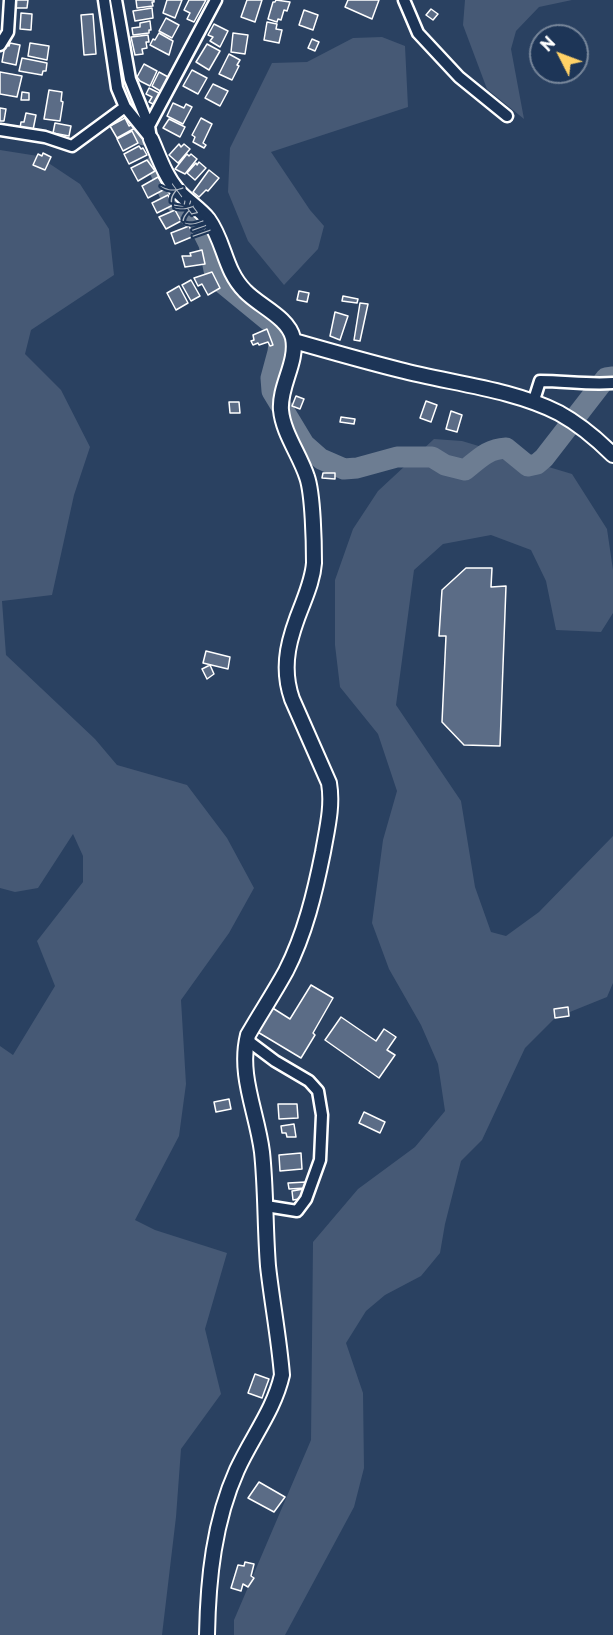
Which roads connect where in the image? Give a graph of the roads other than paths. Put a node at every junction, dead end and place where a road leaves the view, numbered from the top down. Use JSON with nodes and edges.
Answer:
{"nodes":[{"id":1,"x":10,"y":0,"type":"edge"},
{"id":2,"x":104,"y":0,"type":"edge"},
{"id":3,"x":116,"y":0,"type":"edge"},
{"id":4,"x":216,"y":0,"type":"edge"},
{"id":5,"x":404,"y":0,"type":"edge"},
{"id":6,"x":0,"y":45,"type":"edge"},
{"id":7,"x":125,"y":107,"type":"junction"},
{"id":8,"x":507,"y":116,"type":"dead end"},
{"id":9,"x":0,"y":130,"type":"edge"},
{"id":10,"x":150,"y":133,"type":"junction"},
{"id":11,"x":294,"y":341,"type":"junction"},
{"id":12,"x":610,"y":383,"type":"edge"},
{"id":13,"x":533,"y":404,"type":"junction"},
{"id":14,"x":613,"y":455,"type":"edge"},
{"id":15,"x":247,"y":1040,"type":"junction"},
{"id":16,"x":266,"y":1206,"type":"junction"},
{"id":17,"x":207,"y":1635,"type":"edge"}],
"edges":[{"from":1,"to":6,"type":"street"},
{"from":2,"to":7,"type":"street"},
{"from":3,"to":10,"type":"street"},
{"from":4,"to":10,"type":"street"},
{"from":5,"to":8,"type":"street"},
{"from":7,"to":9,"type":"street"},
{"from":7,"to":10,"type":"street"},
{"from":10,"to":11,"type":"street"},
{"from":11,"to":13,"type":"street"},
{"from":11,"to":15,"type":"street"},
{"from":12,"to":13,"type":"street"},
{"from":13,"to":14,"type":"street"},
{"from":15,"to":16,"type":"street"},
{"from":15,"to":16,"type":"street"},
{"from":16,"to":17,"type":"street"}]}
